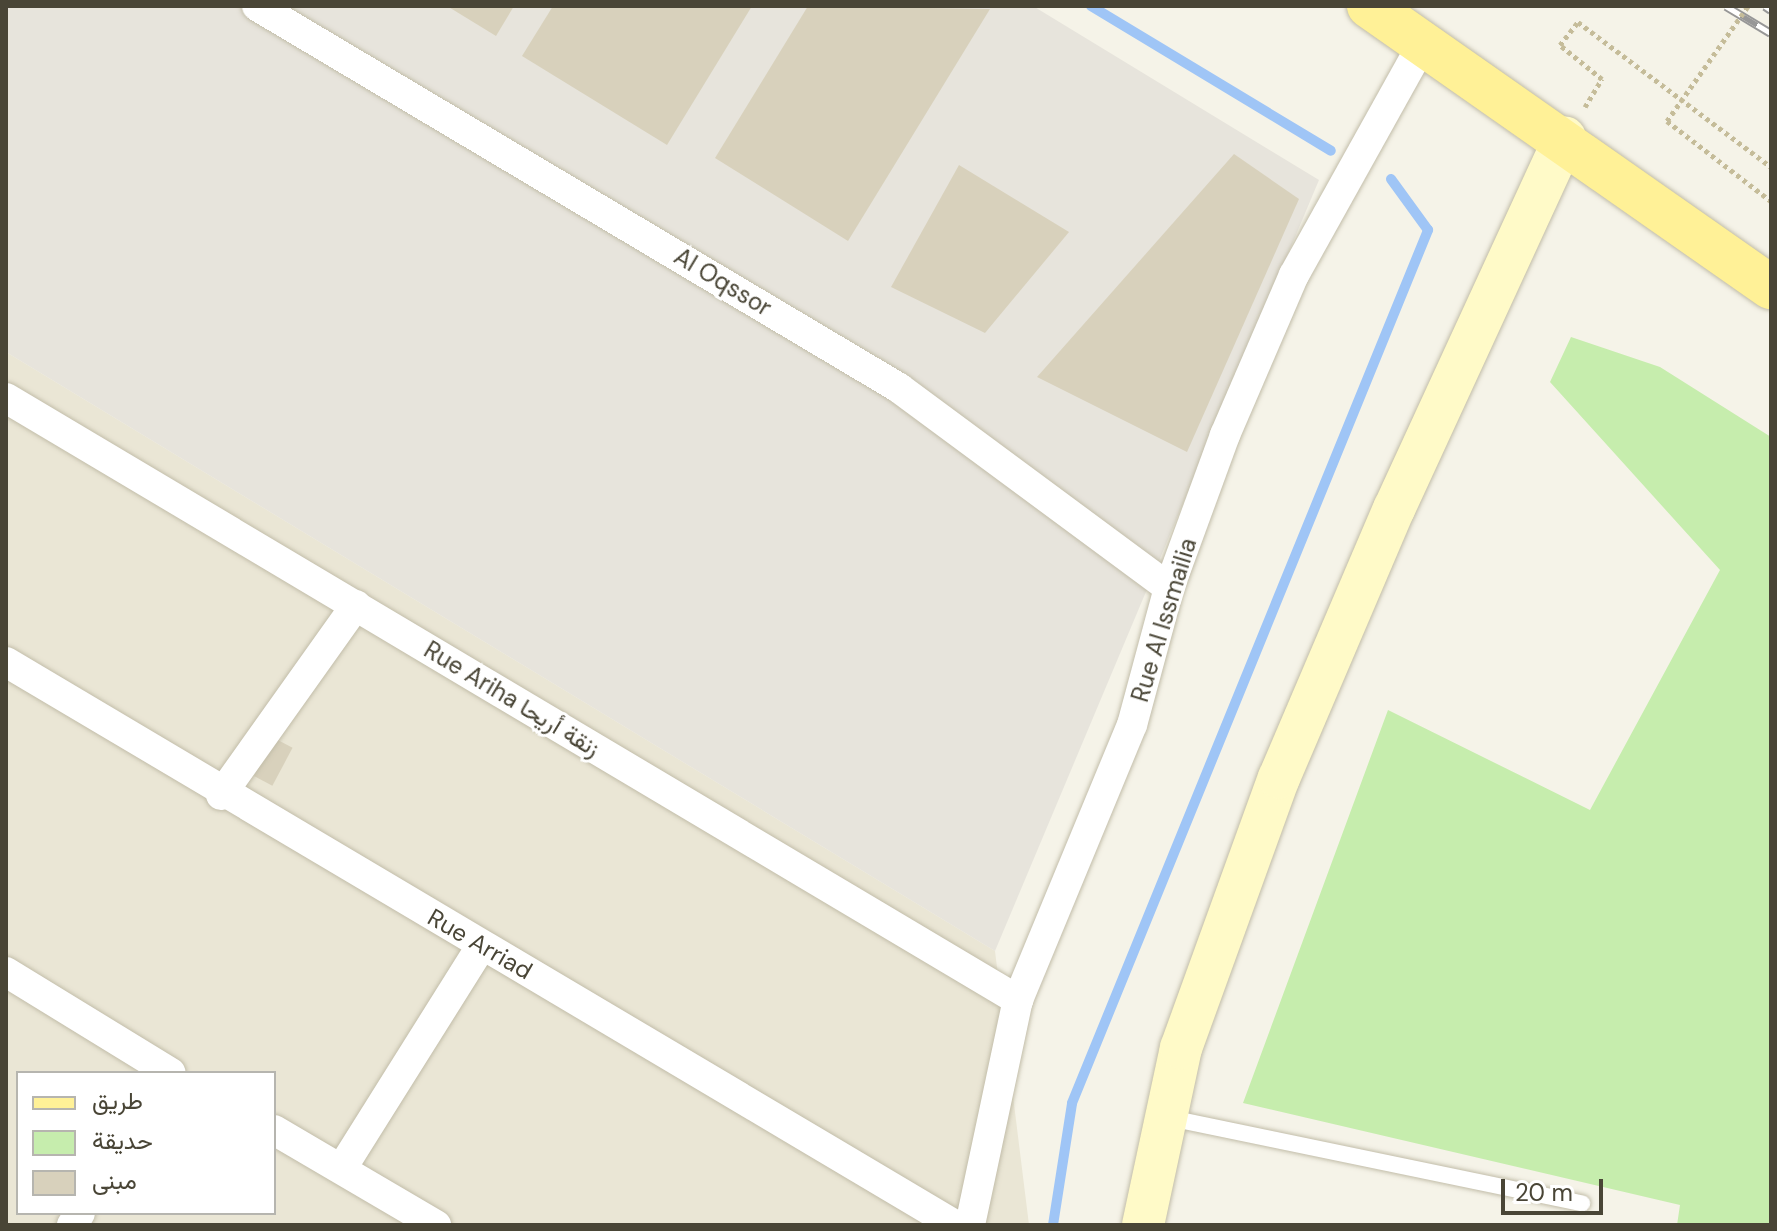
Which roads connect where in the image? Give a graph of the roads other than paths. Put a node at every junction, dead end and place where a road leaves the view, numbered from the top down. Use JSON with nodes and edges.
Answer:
{"nodes":[{"id":1,"x":257,"y":6,"type":"edge"},
{"id":2,"x":1369,"y":6,"type":"edge"},
{"id":3,"x":1425,"y":40,"type":"junction"},
{"id":4,"x":1565,"y":138,"type":"junction"},
{"id":5,"x":1771,"y":287,"type":"edge"},
{"id":6,"x":6,"y":398,"type":"edge"},
{"id":7,"x":1169,"y":588,"type":"junction"},
{"id":8,"x":356,"y":605,"type":"junction"},
{"id":9,"x":6,"y":662,"type":"edge"},
{"id":10,"x":221,"y":795,"type":"junction"},
{"id":11,"x":482,"y":945,"type":"junction"},
{"id":12,"x":6,"y":972,"type":"edge"},
{"id":13,"x":1018,"y":1000,"type":"junction"},
{"id":14,"x":168,"y":1071,"type":"edge"},
{"id":15,"x":1164,"y":1116,"type":"junction"},
{"id":16,"x":276,"y":1131,"type":"edge"},
{"id":17,"x":342,"y":1168,"type":"junction"},
{"id":18,"x":1582,"y":1203,"type":"dead end"},
{"id":19,"x":436,"y":1225,"type":"edge"},
{"id":20,"x":955,"y":1225,"type":"edge"},
{"id":21,"x":970,"y":1225,"type":"edge"},
{"id":22,"x":1143,"y":1225,"type":"edge"}],
"edges":[{"from":1,"to":7,"type":"street","name":"Al Oqssor"},
{"from":2,"to":3,"type":"main road"},
{"from":3,"to":4,"type":"main road"},
{"from":3,"to":7,"type":"street","name":"Rue Al Issmailia"},
{"from":4,"to":5,"type":"main road"},
{"from":4,"to":15,"type":"street"},
{"from":6,"to":8,"type":"street","name":"Rue Ariha زنقة أريحا"},
{"from":7,"to":13,"type":"street","name":"Rue Al Issmailia"},
{"from":8,"to":10,"type":"street"},
{"from":8,"to":13,"type":"street","name":"Rue Ariha زنقة أريحا"},
{"from":9,"to":10,"type":"street","name":"Rue Arriad"},
{"from":10,"to":11,"type":"street","name":"Rue Arriad"},
{"from":11,"to":17,"type":"street"},
{"from":11,"to":20,"type":"street","name":"Rue Arriad"},
{"from":12,"to":14,"type":"street"},
{"from":13,"to":21,"type":"street","name":"Rue Al Issmailia"},
{"from":15,"to":18,"type":"lane"},
{"from":15,"to":22,"type":"street"},
{"from":16,"to":17,"type":"street"},
{"from":17,"to":19,"type":"street"}]}
